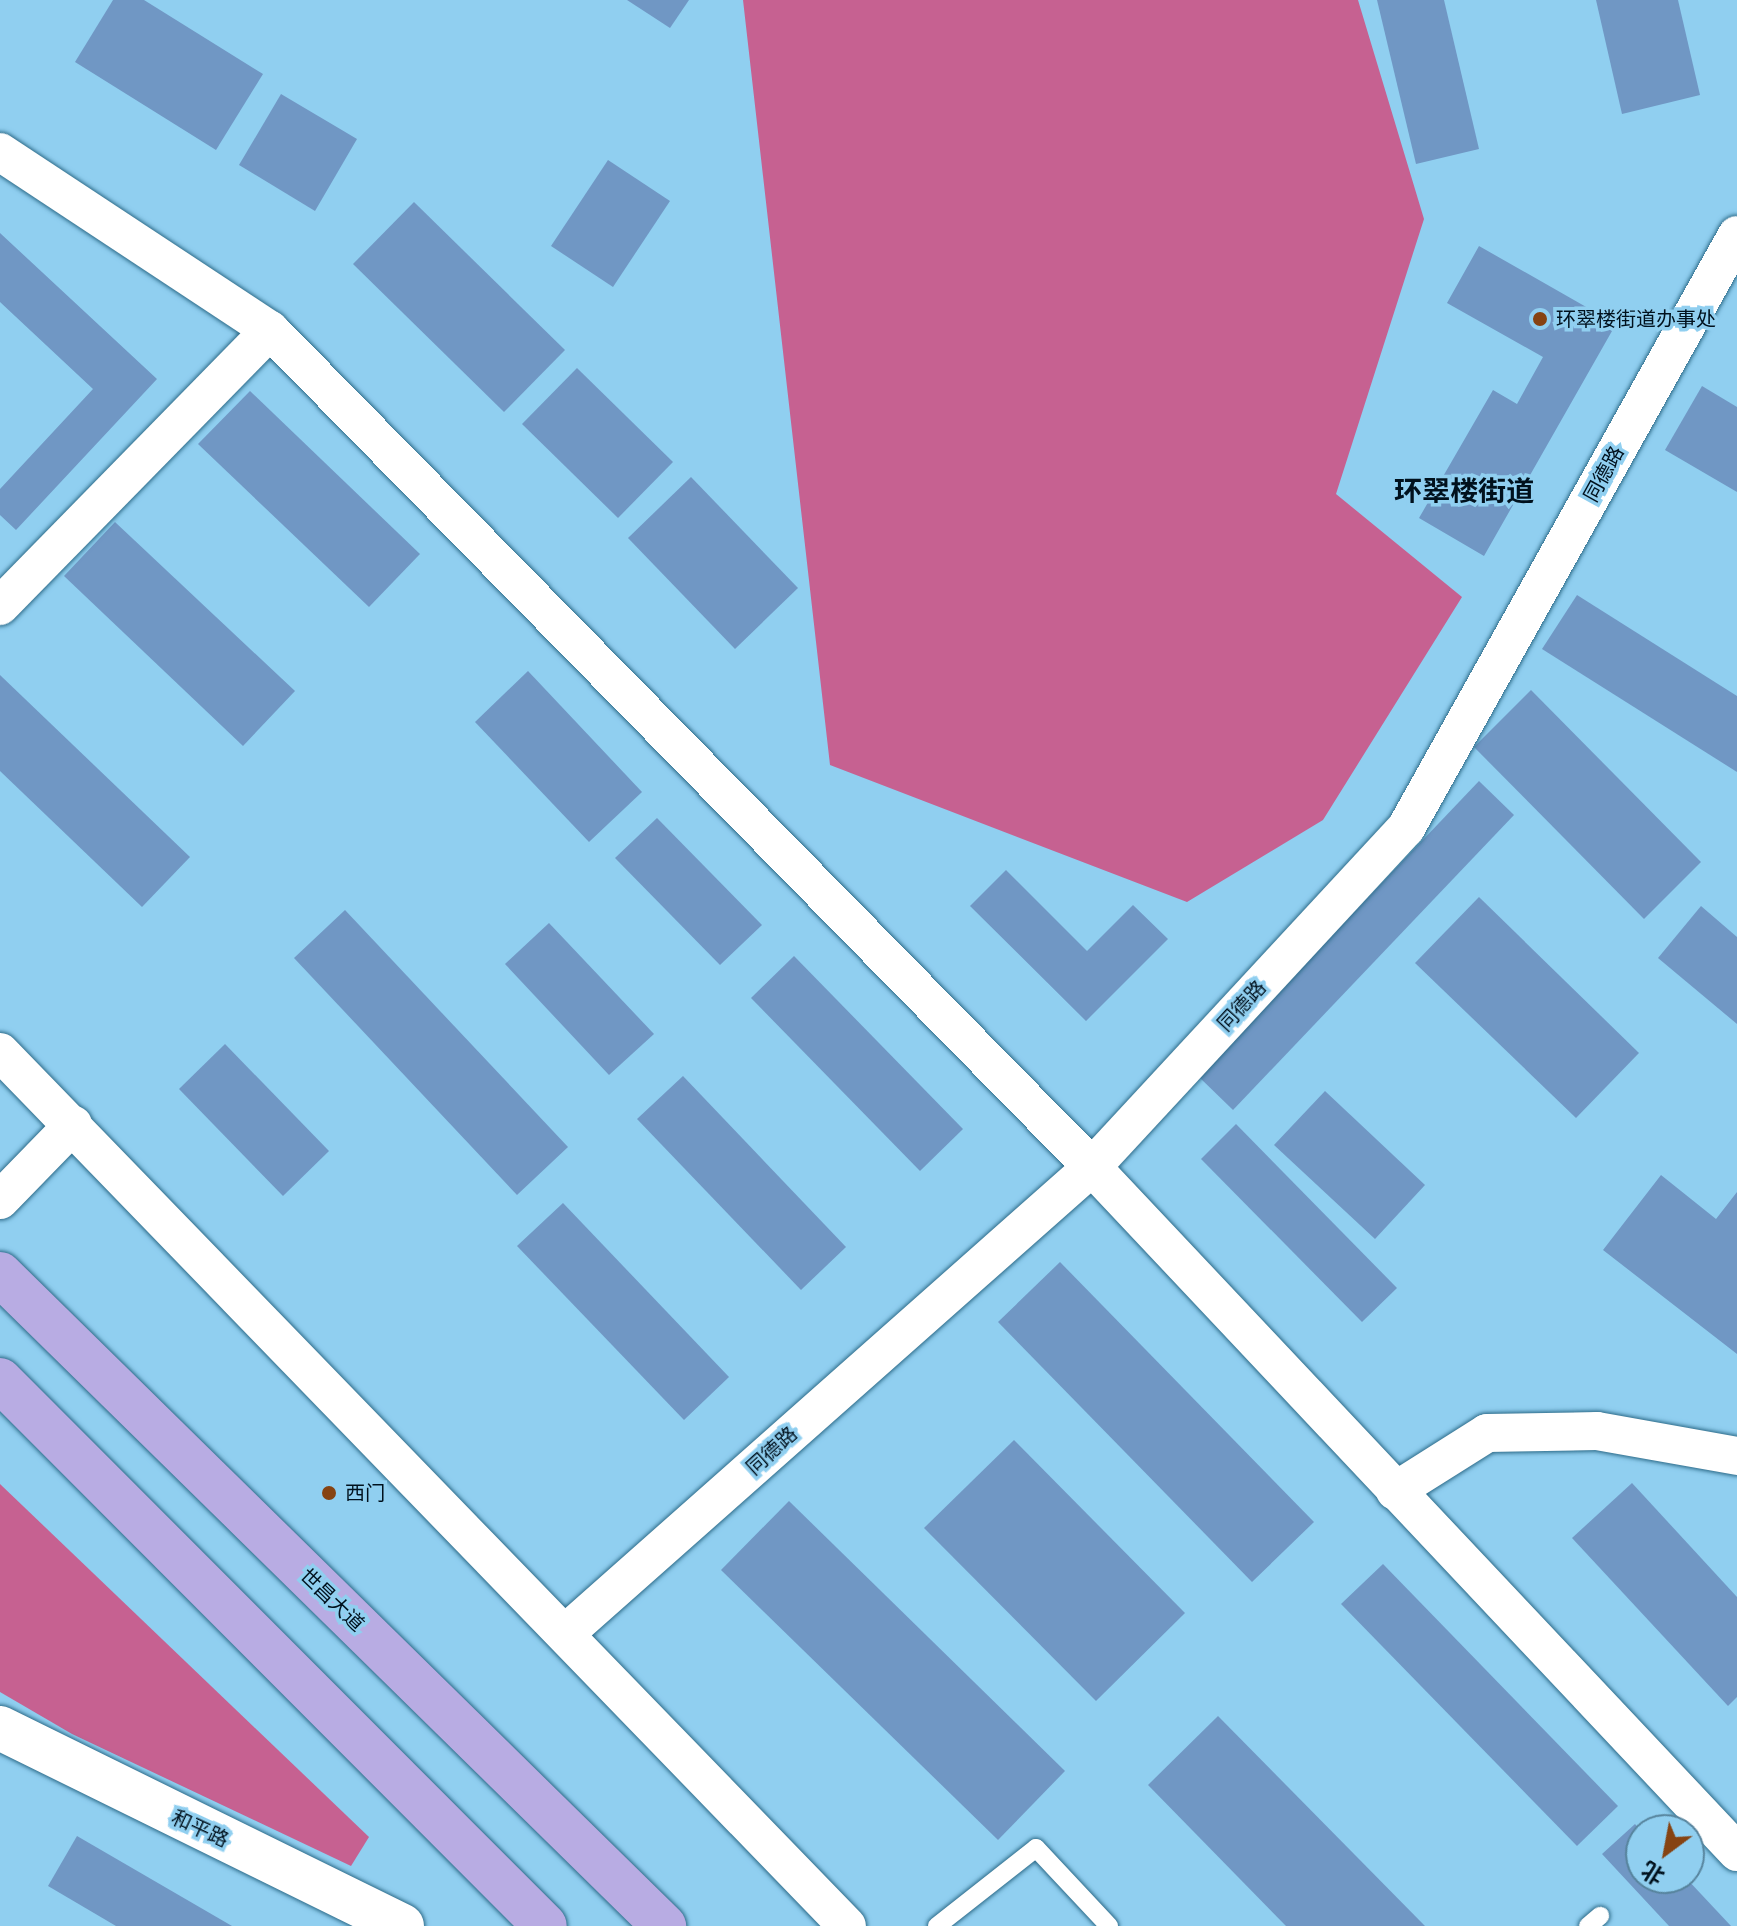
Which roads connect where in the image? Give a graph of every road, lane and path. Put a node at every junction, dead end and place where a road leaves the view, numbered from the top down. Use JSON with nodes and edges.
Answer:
{"nodes":[{"id":1,"x":0,"y":152,"type":"edge"},
{"id":2,"x":1737,"y":235,"type":"edge"},
{"id":3,"x":270,"y":330,"type":"junction"},
{"id":4,"x":0,"y":606,"type":"edge"},
{"id":5,"x":0,"y":1052,"type":"edge"},
{"id":6,"x":73,"y":1125,"type":"junction"},
{"id":7,"x":1092,"y":1167,"type":"junction"},
{"id":8,"x":0,"y":1200,"type":"edge"},
{"id":9,"x":0,"y":1274,"type":"edge"},
{"id":10,"x":0,"y":1380,"type":"edge"},
{"id":11,"x":1737,"y":1456,"type":"edge"},
{"id":12,"x":1395,"y":1491,"type":"junction"},
{"id":13,"x":567,"y":1632,"type":"junction"},
{"id":14,"x":0,"y":1728,"type":"edge"},
{"id":15,"x":1737,"y":1852,"type":"edge"},
{"id":16,"x":402,"y":1926,"type":"edge"},
{"id":17,"x":545,"y":1926,"type":"edge"},
{"id":18,"x":664,"y":1926,"type":"edge"},
{"id":19,"x":847,"y":1926,"type":"edge"},
{"id":20,"x":937,"y":1926,"type":"edge"},
{"id":21,"x":1109,"y":1926,"type":"edge"}],
"edges":[{"from":1,"to":3,"type":"street"},
{"from":2,"to":7,"type":"street","name":"同德路"},
{"from":3,"to":4,"type":"street"},
{"from":3,"to":7,"type":"street"},
{"from":5,"to":6,"type":"street"},
{"from":6,"to":8,"type":"street"},
{"from":6,"to":13,"type":"street"},
{"from":7,"to":12,"type":"street"},
{"from":7,"to":13,"type":"street","name":"同德路"},
{"from":9,"to":18,"type":"main road","name":"世昌大道"},
{"from":10,"to":17,"type":"main road"},
{"from":11,"to":12,"type":"street"},
{"from":12,"to":15,"type":"street"},
{"from":13,"to":19,"type":"street"},
{"from":14,"to":16,"type":"street","name":"和平路"},
{"from":20,"to":21,"type":"lane"}]}
